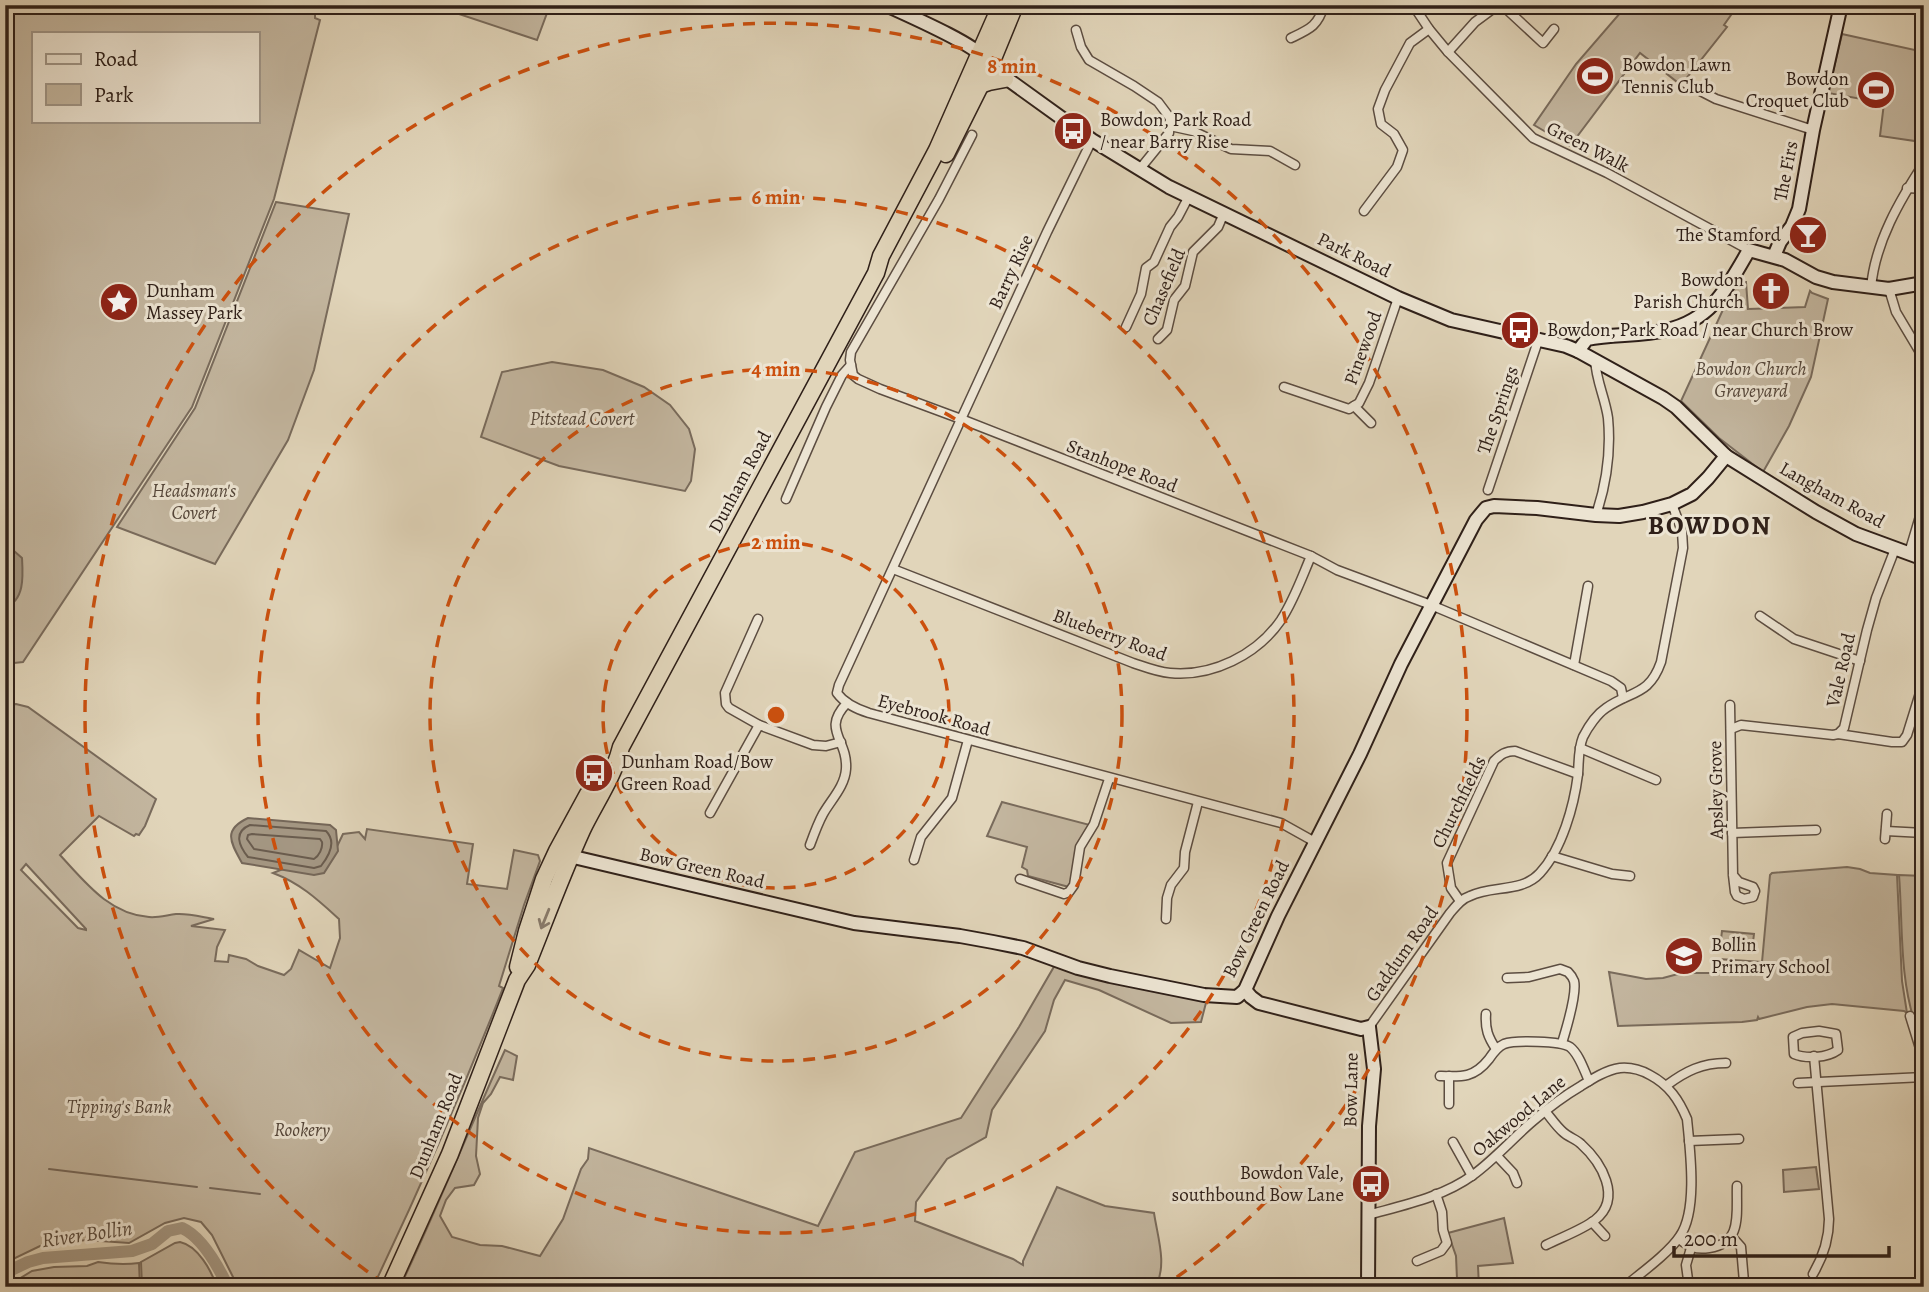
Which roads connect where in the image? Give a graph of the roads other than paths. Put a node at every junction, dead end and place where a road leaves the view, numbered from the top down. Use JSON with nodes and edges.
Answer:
{"nodes":[{"id":1,"x":886,"y":5,"type":"edge"},
{"id":2,"x":923,"y":5,"type":"edge"},
{"id":3,"x":1001,"y":5,"type":"edge"},
{"id":4,"x":1015,"y":5,"type":"edge"},
{"id":5,"x":1324,"y":5,"type":"edge"},
{"id":6,"x":1413,"y":5,"type":"edge"},
{"id":7,"x":1841,"y":5,"type":"edge"},
{"id":8,"x":1495,"y":7,"type":"edge"},
{"id":9,"x":912,"y":17,"type":"junction"},
{"id":10,"x":1429,"y":29,"type":"junction"},
{"id":11,"x":1554,"y":29,"type":"dead end"},
{"id":12,"x":1076,"y":30,"type":"dead end"},
{"id":13,"x":1291,"y":38,"type":"dead end"},
{"id":14,"x":1448,"y":52,"type":"junction"},
{"id":15,"x":985,"y":60,"type":"junction"},
{"id":16,"x":1005,"y":79,"type":"junction"},
{"id":17,"x":1685,"y":83,"type":"dead end"},
{"id":18,"x":980,"y":85,"type":"junction"},
{"id":19,"x":1170,"y":126,"type":"junction"},
{"id":20,"x":1813,"y":130,"type":"junction"},
{"id":21,"x":972,"y":135,"type":"dead end"},
{"id":22,"x":1091,"y":140,"type":"junction"},
{"id":23,"x":1924,"y":163,"type":"edge"},
{"id":24,"x":1294,"y":165,"type":"dead end"},
{"id":25,"x":1139,"y":170,"type":"junction"},
{"id":26,"x":1908,"y":188,"type":"junction"},
{"id":27,"x":1924,"y":189,"type":"edge"},
{"id":28,"x":1189,"y":197,"type":"junction"},
{"id":29,"x":1364,"y":211,"type":"dead end"},
{"id":30,"x":1224,"y":213,"type":"junction"},
{"id":31,"x":1749,"y":250,"type":"junction"},
{"id":32,"x":1774,"y":256,"type":"junction"},
{"id":33,"x":876,"y":274,"type":"junction"},
{"id":34,"x":1924,"y":283,"type":"edge"},
{"id":35,"x":1871,"y":288,"type":"junction"},
{"id":36,"x":1889,"y":289,"type":"junction"},
{"id":37,"x":1398,"y":298,"type":"junction"},
{"id":38,"x":1126,"y":327,"type":"dead end"},
{"id":39,"x":1158,"y":339,"type":"dead end"},
{"id":40,"x":1538,"y":341,"type":"junction"},
{"id":41,"x":1578,"y":351,"type":"junction"},
{"id":42,"x":1595,"y":359,"type":"junction"},
{"id":43,"x":1924,"y":359,"type":"edge"},
{"id":44,"x":851,"y":365,"type":"junction"},
{"id":45,"x":1284,"y":387,"type":"dead end"},
{"id":46,"x":1354,"y":406,"type":"junction"},
{"id":47,"x":961,"y":419,"type":"junction"},
{"id":48,"x":1371,"y":423,"type":"dead end"},
{"id":49,"x":1726,"y":456,"type":"junction"},
{"id":50,"x":1488,"y":490,"type":"dead end"},
{"id":51,"x":786,"y":499,"type":"dead end"},
{"id":52,"x":1924,"y":503,"type":"edge"},
{"id":53,"x":1672,"y":504,"type":"junction"},
{"id":54,"x":1596,"y":515,"type":"junction"},
{"id":55,"x":1895,"y":549,"type":"junction"},
{"id":56,"x":1909,"y":553,"type":"junction"},
{"id":57,"x":1311,"y":556,"type":"junction"},
{"id":58,"x":1924,"y":559,"type":"edge"},
{"id":59,"x":893,"y":569,"type":"junction"},
{"id":60,"x":1588,"y":586,"type":"dead end"},
{"id":61,"x":1431,"y":605,"type":"junction"},
{"id":62,"x":1760,"y":616,"type":"dead end"},
{"id":63,"x":758,"y":619,"type":"dead end"},
{"id":64,"x":1860,"y":661,"type":"junction"},
{"id":65,"x":1574,"y":665,"type":"junction"},
{"id":66,"x":1921,"y":690,"type":"dead end"},
{"id":67,"x":1623,"y":698,"type":"junction"},
{"id":68,"x":847,"y":703,"type":"junction"},
{"id":69,"x":1730,"y":705,"type":"dead end"},
{"id":70,"x":759,"y":725,"type":"junction"},
{"id":71,"x":1731,"y":729,"type":"junction"},
{"id":72,"x":1838,"y":734,"type":"junction"},
{"id":73,"x":968,"y":740,"type":"junction"},
{"id":74,"x":841,"y":742,"type":"junction"},
{"id":75,"x":1580,"y":748,"type":"junction"},
{"id":76,"x":1578,"y":774,"type":"junction"},
{"id":77,"x":1109,"y":779,"type":"junction"},
{"id":78,"x":1656,"y":780,"type":"dead end"},
{"id":79,"x":1198,"y":802,"type":"junction"},
{"id":80,"x":710,"y":813,"type":"dead end"},
{"id":81,"x":1887,"y":814,"type":"dead end"},
{"id":82,"x":1816,"y":830,"type":"dead end"},
{"id":83,"x":1924,"y":832,"type":"edge"},
{"id":84,"x":1732,"y":833,"type":"junction"},
{"id":85,"x":1315,"y":842,"type":"junction"},
{"id":86,"x":810,"y":845,"type":"dead end"},
{"id":87,"x":564,"y":854,"type":"junction"},
{"id":88,"x":1552,"y":856,"type":"junction"},
{"id":89,"x":914,"y":860,"type":"dead end"},
{"id":90,"x":1733,"y":874,"type":"dead end"},
{"id":91,"x":1630,"y":876,"type":"dead end"},
{"id":92,"x":1020,"y":879,"type":"dead end"},
{"id":93,"x":1460,"y":901,"type":"junction"},
{"id":94,"x":1167,"y":919,"type":"dead end"},
{"id":95,"x":1507,"y":978,"type":"dead end"},
{"id":96,"x":1245,"y":990,"type":"junction"},
{"id":97,"x":1486,"y":1014,"type":"dead end"},
{"id":98,"x":1910,"y":1016,"type":"dead end"},
{"id":99,"x":1369,"y":1027,"type":"junction"},
{"id":100,"x":1562,"y":1043,"type":"junction"},
{"id":101,"x":1496,"y":1049,"type":"junction"},
{"id":102,"x":1814,"y":1056,"type":"junction"},
{"id":103,"x":1924,"y":1061,"type":"edge"},
{"id":104,"x":1727,"y":1063,"type":"dead end"},
{"id":105,"x":1440,"y":1076,"type":"dead end"},
{"id":106,"x":1449,"y":1076,"type":"junction"},
{"id":107,"x":1924,"y":1077,"type":"edge"},
{"id":108,"x":1589,"y":1081,"type":"junction"},
{"id":109,"x":1817,"y":1082,"type":"junction"},
{"id":110,"x":1798,"y":1083,"type":"dead end"},
{"id":111,"x":1667,"y":1085,"type":"junction"},
{"id":112,"x":1449,"y":1104,"type":"dead end"},
{"id":113,"x":1545,"y":1111,"type":"junction"},
{"id":114,"x":1739,"y":1139,"type":"dead end"},
{"id":115,"x":1689,"y":1141,"type":"junction"},
{"id":116,"x":1453,"y":1142,"type":"dead end"},
{"id":117,"x":1497,"y":1156,"type":"junction"},
{"id":118,"x":1472,"y":1176,"type":"junction"},
{"id":119,"x":1517,"y":1183,"type":"dead end"},
{"id":120,"x":1737,"y":1186,"type":"dead end"},
{"id":121,"x":1436,"y":1195,"type":"junction"},
{"id":122,"x":1368,"y":1215,"type":"junction"},
{"id":123,"x":1592,"y":1222,"type":"junction"},
{"id":124,"x":1605,"y":1236,"type":"dead end"},
{"id":125,"x":1732,"y":1237,"type":"junction"},
{"id":126,"x":1679,"y":1239,"type":"junction"},
{"id":127,"x":1546,"y":1245,"type":"dead end"},
{"id":128,"x":1691,"y":1248,"type":"junction"},
{"id":129,"x":1417,"y":1261,"type":"dead end"},
{"id":130,"x":1813,"y":1274,"type":"dead end"},
{"id":131,"x":1744,"y":1282,"type":"dead end"},
{"id":132,"x":390,"y":1287,"type":"edge"},
{"id":133,"x":1368,"y":1287,"type":"edge"},
{"id":134,"x":1625,"y":1287,"type":"edge"},
{"id":135,"x":1689,"y":1287,"type":"edge"}],
"edges":[{"from":1,"to":9,"type":"main road","name":"Park Road"},
{"from":2,"to":9,"type":"street"},
{"from":3,"to":15,"type":"highway","name":"Dunham Road"},
{"from":4,"to":15,"type":"highway"},
{"from":5,"to":13,"type":"street"},
{"from":6,"to":10,"type":"street","name":"Green Walk"},
{"from":7,"to":20,"type":"main road","name":"The Firs"},
{"from":8,"to":11,"type":"street"},
{"from":8,"to":14,"type":"street"},
{"from":9,"to":15,"type":"main road","name":"Park Road"},
{"from":10,"to":14,"type":"street","name":"Green Walk"},
{"from":10,"to":29,"type":"street"},
{"from":12,"to":19,"type":"street"},
{"from":14,"to":31,"type":"street","name":"Green Walk"},
{"from":15,"to":16,"type":"main road","name":"Park Road"},
{"from":15,"to":18,"type":"highway","name":"Dunham Road"},
{"from":15,"to":33,"type":"highway","name":"Dunham Road"},
{"from":16,"to":18,"type":"highway"},
{"from":16,"to":22,"type":"main road","name":"Park Road"},
{"from":17,"to":20,"type":"street"},
{"from":18,"to":33,"type":"highway","name":"Dunham Road"},
{"from":19,"to":24,"type":"street"},
{"from":19,"to":25,"type":"street"},
{"from":20,"to":32,"type":"main road","name":"The Firs"},
{"from":21,"to":44,"type":"street"},
{"from":22,"to":25,"type":"main road","name":"Park Road"},
{"from":22,"to":47,"type":"street","name":"Barry Rise"},
{"from":23,"to":26,"type":"street"},
{"from":25,"to":28,"type":"main road","name":"Park Road"},
{"from":26,"to":27,"type":"street"},
{"from":26,"to":35,"type":"street"},
{"from":28,"to":30,"type":"main road","name":"Park Road"},
{"from":28,"to":38,"type":"street"},
{"from":30,"to":37,"type":"main road","name":"Park Road"},
{"from":30,"to":39,"type":"street","name":"Chasefield"},
{"from":31,"to":32,"type":"main road"},
{"from":31,"to":41,"type":"main road"},
{"from":32,"to":35,"type":"main road"},
{"from":33,"to":87,"type":"highway","name":"Dunham Road"},
{"from":34,"to":36,"type":"main road"},
{"from":35,"to":36,"type":"main road"},
{"from":36,"to":43,"type":"street"},
{"from":37,"to":40,"type":"main road","name":"Park Road"},
{"from":37,"to":46,"type":"street","name":"Pinewood"},
{"from":40,"to":41,"type":"main road","name":"Park Road"},
{"from":40,"to":50,"type":"street","name":"The Springs"},
{"from":41,"to":42,"type":"main road","name":"Park Road"},
{"from":42,"to":49,"type":"main road","name":"Park Road"},
{"from":42,"to":54,"type":"street"},
{"from":44,"to":47,"type":"street","name":"Stanhope Road"},
{"from":44,"to":51,"type":"street"},
{"from":45,"to":46,"type":"street","name":"Pinewood"},
{"from":46,"to":48,"type":"street","name":"Pinewood"},
{"from":47,"to":57,"type":"street","name":"Stanhope Road"},
{"from":47,"to":59,"type":"street"},
{"from":49,"to":53,"type":"main road","name":"Bow Green Road"},
{"from":49,"to":55,"type":"main road","name":"Langham Road"},
{"from":52,"to":56,"type":"street"},
{"from":53,"to":54,"type":"main road","name":"Bow Green Road"},
{"from":53,"to":67,"type":"street","name":"Gaddum Road"},
{"from":54,"to":61,"type":"main road","name":"Bow Green Road"},
{"from":55,"to":56,"type":"main road","name":"Langham Road"},
{"from":55,"to":64,"type":"street","name":"Vale Road"},
{"from":56,"to":58,"type":"main road","name":"Langham Road"},
{"from":57,"to":59,"type":"street","name":"Blueberry Road"},
{"from":57,"to":61,"type":"street","name":"Stanhope Road"},
{"from":59,"to":68,"type":"street"},
{"from":60,"to":65,"type":"street"},
{"from":61,"to":65,"type":"street","name":"Stanhope Road"},
{"from":61,"to":85,"type":"main road","name":"Bow Green Road"},
{"from":62,"to":64,"type":"street"},
{"from":63,"to":70,"type":"street"},
{"from":64,"to":72,"type":"street","name":"Vale Road"},
{"from":65,"to":67,"type":"street","name":"Stanhope Road"},
{"from":66,"to":72,"type":"street"},
{"from":67,"to":75,"type":"street","name":"Gaddum Road"},
{"from":68,"to":73,"type":"street","name":"Eyebrook Road"},
{"from":68,"to":74,"type":"street"},
{"from":69,"to":71,"type":"street","name":"Apsley Grove"},
{"from":70,"to":74,"type":"street"},
{"from":70,"to":80,"type":"street"},
{"from":71,"to":72,"type":"street","name":"Vale Road"},
{"from":71,"to":84,"type":"street","name":"Apsley Grove"},
{"from":73,"to":77,"type":"street","name":"Eyebrook Road"},
{"from":73,"to":89,"type":"street"},
{"from":74,"to":86,"type":"street"},
{"from":75,"to":76,"type":"street","name":"Gaddum Road"},
{"from":75,"to":78,"type":"street"},
{"from":76,"to":88,"type":"street","name":"Gaddum Road"},
{"from":76,"to":93,"type":"street","name":"Churchfields"},
{"from":77,"to":79,"type":"street","name":"Eyebrook Road"},
{"from":77,"to":92,"type":"street"},
{"from":79,"to":85,"type":"street","name":"Eyebrook Road"},
{"from":79,"to":94,"type":"street"},
{"from":81,"to":83,"type":"street"},
{"from":82,"to":84,"type":"street"},
{"from":84,"to":90,"type":"street","name":"Apsley Grove"},
{"from":85,"to":96,"type":"main road","name":"Bow Green Road"},
{"from":87,"to":96,"type":"main road","name":"Bow Green Road"},
{"from":87,"to":132,"type":"highway","name":"Dunham Road"},
{"from":88,"to":91,"type":"street"},
{"from":88,"to":93,"type":"street","name":"Gaddum Road"},
{"from":93,"to":99,"type":"street","name":"Gaddum Road"},
{"from":95,"to":100,"type":"street"},
{"from":96,"to":99,"type":"main road","name":"Bow Lane"},
{"from":97,"to":101,"type":"street"},
{"from":98,"to":103,"type":"street"},
{"from":99,"to":122,"type":"main road","name":"Bow Lane"},
{"from":100,"to":101,"type":"street"},
{"from":100,"to":108,"type":"street"},
{"from":101,"to":106,"type":"street"},
{"from":102,"to":102,"type":"street"},
{"from":102,"to":109,"type":"street"},
{"from":104,"to":111,"type":"street"},
{"from":105,"to":106,"type":"street"},
{"from":106,"to":112,"type":"street"},
{"from":107,"to":109,"type":"street"},
{"from":108,"to":111,"type":"street","name":"Oakwood Lane"},
{"from":108,"to":113,"type":"street","name":"Oakwood Lane"},
{"from":109,"to":110,"type":"street"},
{"from":109,"to":130,"type":"street"},
{"from":111,"to":115,"type":"street"},
{"from":113,"to":117,"type":"street","name":"Oakwood Lane"},
{"from":113,"to":123,"type":"street"},
{"from":114,"to":115,"type":"street"},
{"from":115,"to":126,"type":"street"},
{"from":116,"to":118,"type":"street"},
{"from":117,"to":118,"type":"street","name":"Oakwood Lane"},
{"from":117,"to":119,"type":"street"},
{"from":118,"to":121,"type":"street","name":"Oakwood Lane"},
{"from":120,"to":125,"type":"street"},
{"from":121,"to":122,"type":"street","name":"Oakwood Lane"},
{"from":121,"to":129,"type":"street"},
{"from":122,"to":133,"type":"main road","name":"Bow Lane"},
{"from":123,"to":124,"type":"street"},
{"from":123,"to":127,"type":"street"},
{"from":125,"to":128,"type":"street"},
{"from":125,"to":131,"type":"street"},
{"from":126,"to":128,"type":"street"},
{"from":126,"to":134,"type":"street"},
{"from":128,"to":135,"type":"street"}]}
